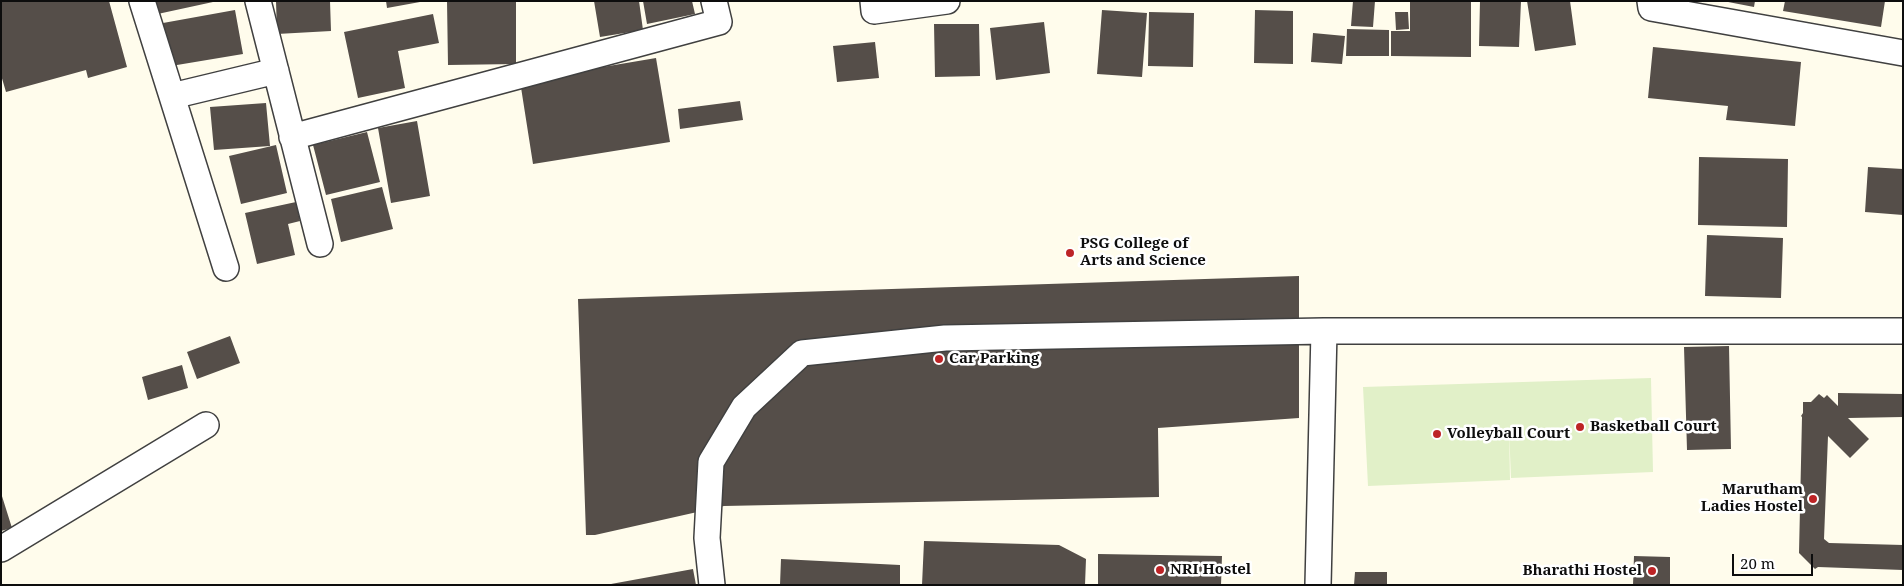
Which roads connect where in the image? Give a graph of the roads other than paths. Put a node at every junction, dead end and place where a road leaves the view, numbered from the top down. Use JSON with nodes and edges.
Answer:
{"nodes":[{"id":1,"x":142,"y":1,"type":"edge"},
{"id":2,"x":258,"y":1,"type":"edge"},
{"id":3,"x":714,"y":1,"type":"edge"},
{"id":4,"x":873,"y":1,"type":"edge"},
{"id":5,"x":947,"y":1,"type":"edge"},
{"id":6,"x":1650,"y":1,"type":"edge"},
{"id":7,"x":1903,"y":52,"type":"edge"},
{"id":8,"x":276,"y":71,"type":"junction"},
{"id":9,"x":172,"y":96,"type":"junction"},
{"id":10,"x":292,"y":137,"type":"junction"},
{"id":11,"x":320,"y":244,"type":"dead end"},
{"id":12,"x":226,"y":268,"type":"dead end"},
{"id":13,"x":1324,"y":331,"type":"junction"},
{"id":14,"x":1903,"y":332,"type":"edge"},
{"id":15,"x":206,"y":425,"type":"dead end"},
{"id":16,"x":1,"y":549,"type":"edge"},
{"id":17,"x":712,"y":585,"type":"edge"},
{"id":18,"x":1318,"y":585,"type":"edge"}],
"edges":[{"from":1,"to":9,"type":"street"},
{"from":2,"to":8,"type":"street"},
{"from":3,"to":10,"type":"street"},
{"from":4,"to":5,"type":"street"},
{"from":6,"to":7,"type":"street"},
{"from":8,"to":9,"type":"street"},
{"from":8,"to":10,"type":"street"},
{"from":9,"to":12,"type":"street"},
{"from":10,"to":11,"type":"street"},
{"from":13,"to":14,"type":"street"},
{"from":13,"to":17,"type":"street"},
{"from":13,"to":18,"type":"street"},
{"from":15,"to":16,"type":"street"}]}
